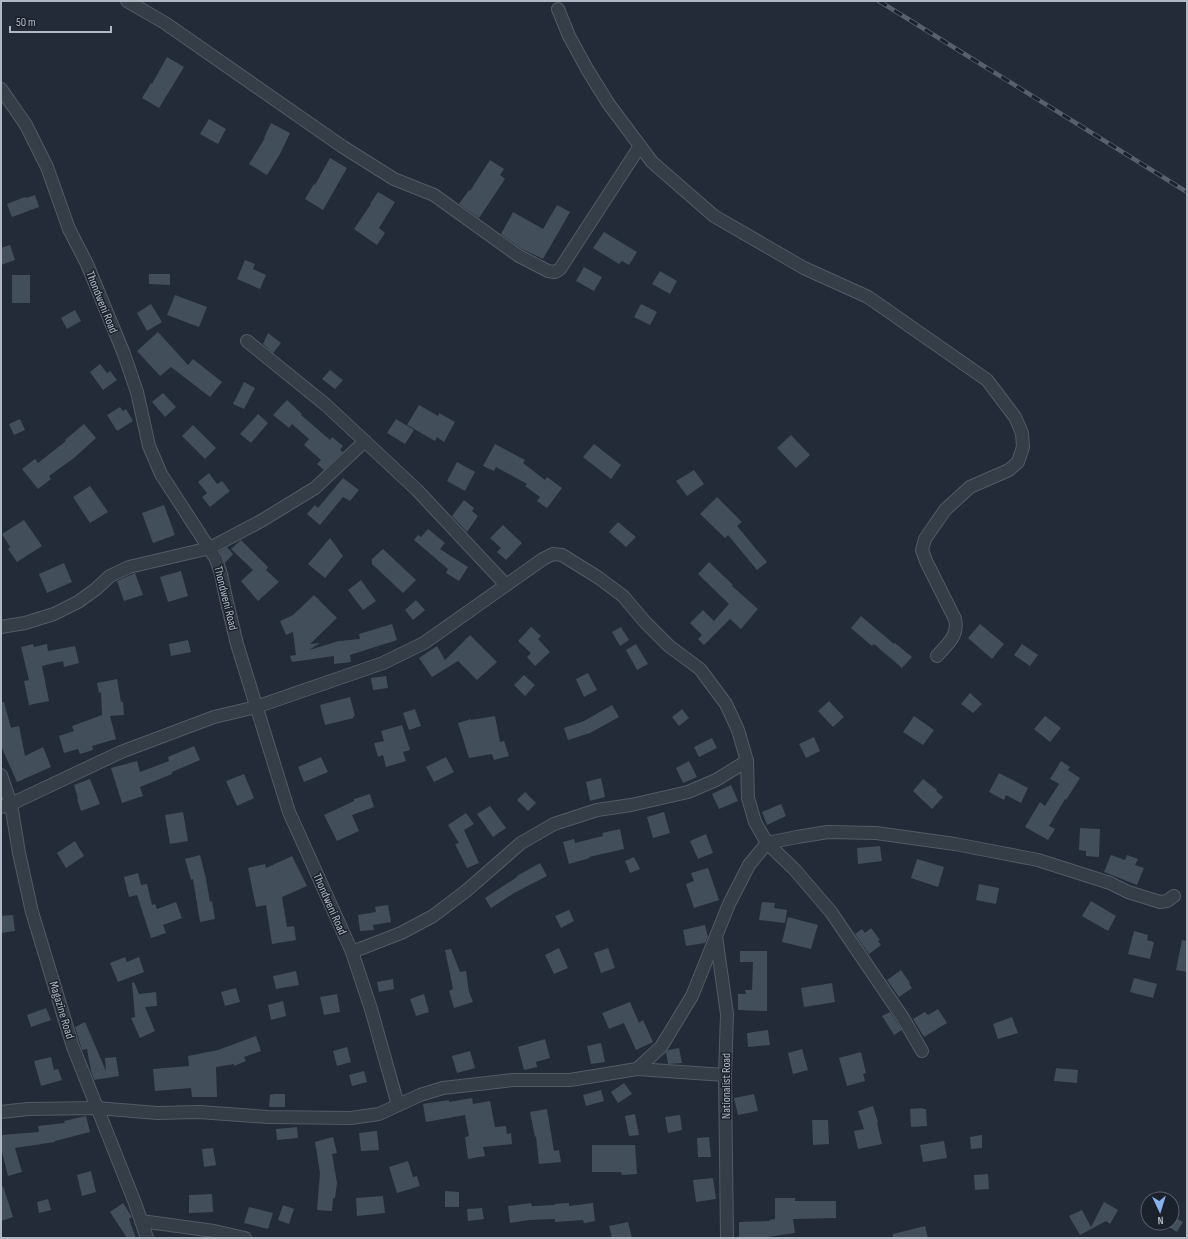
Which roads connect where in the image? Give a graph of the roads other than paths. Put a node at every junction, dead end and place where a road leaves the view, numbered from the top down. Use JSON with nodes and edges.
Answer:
{"nodes":[{"id":1,"x":127,"y":1,"type":"edge"},
{"id":2,"x":558,"y":9,"type":"dead end"},
{"id":3,"x":1,"y":90,"type":"edge"},
{"id":4,"x":640,"y":146,"type":"junction"},
{"id":5,"x":247,"y":341,"type":"dead end"},
{"id":6,"x":365,"y":441,"type":"junction"},
{"id":7,"x":210,"y":548,"type":"junction"},
{"id":8,"x":506,"y":585,"type":"junction"},
{"id":9,"x":1,"y":627,"type":"edge"},
{"id":10,"x":937,"y":656,"type":"dead end"},
{"id":11,"x":256,"y":706,"type":"junction"},
{"id":12,"x":748,"y":761,"type":"junction"},
{"id":13,"x":1,"y":775,"type":"edge"},
{"id":14,"x":6,"y":806,"type":"edge"},
{"id":15,"x":767,"y":843,"type":"junction"},
{"id":16,"x":1174,"y":896,"type":"dead end"},
{"id":17,"x":716,"y":935,"type":"junction"},
{"id":18,"x":352,"y":952,"type":"junction"},
{"id":19,"x":922,"y":1051,"type":"dead end"},
{"id":20,"x":637,"y":1069,"type":"junction"},
{"id":21,"x":725,"y":1075,"type":"junction"},
{"id":22,"x":398,"y":1105,"type":"junction"},
{"id":23,"x":97,"y":1108,"type":"junction"},
{"id":24,"x":1,"y":1112,"type":"edge"},
{"id":25,"x":141,"y":1221,"type":"junction"},
{"id":26,"x":147,"y":1238,"type":"edge"},
{"id":27,"x":245,"y":1238,"type":"edge"},
{"id":28,"x":727,"y":1238,"type":"edge"}],
"edges":[{"from":1,"to":4,"type":"street"},
{"from":2,"to":4,"type":"street"},
{"from":3,"to":7,"type":"street","name":"Thondweni Road"},
{"from":4,"to":10,"type":"street"},
{"from":5,"to":6,"type":"street"},
{"from":6,"to":7,"type":"street"},
{"from":6,"to":8,"type":"street"},
{"from":7,"to":9,"type":"street"},
{"from":7,"to":11,"type":"street","name":"Thondweni Road"},
{"from":8,"to":11,"type":"street"},
{"from":8,"to":12,"type":"street"},
{"from":11,"to":14,"type":"street"},
{"from":11,"to":18,"type":"street","name":"Thondweni Road"},
{"from":12,"to":15,"type":"street"},
{"from":12,"to":18,"type":"street"},
{"from":13,"to":14,"type":"street","name":"Magazine Road"},
{"from":14,"to":23,"type":"street","name":"Magazine Road"},
{"from":15,"to":16,"type":"street"},
{"from":15,"to":17,"type":"street"},
{"from":15,"to":19,"type":"street"},
{"from":17,"to":20,"type":"street"},
{"from":17,"to":21,"type":"street","name":"Nationalist Road"},
{"from":18,"to":22,"type":"street","name":"Thondweni Road"},
{"from":20,"to":21,"type":"street"},
{"from":20,"to":22,"type":"street"},
{"from":21,"to":28,"type":"street","name":"Nationalist Road"},
{"from":22,"to":23,"type":"street"},
{"from":23,"to":24,"type":"street"},
{"from":23,"to":25,"type":"street","name":"Magazine Road"},
{"from":25,"to":26,"type":"street","name":"Magazine Road"},
{"from":25,"to":27,"type":"street"}]}
